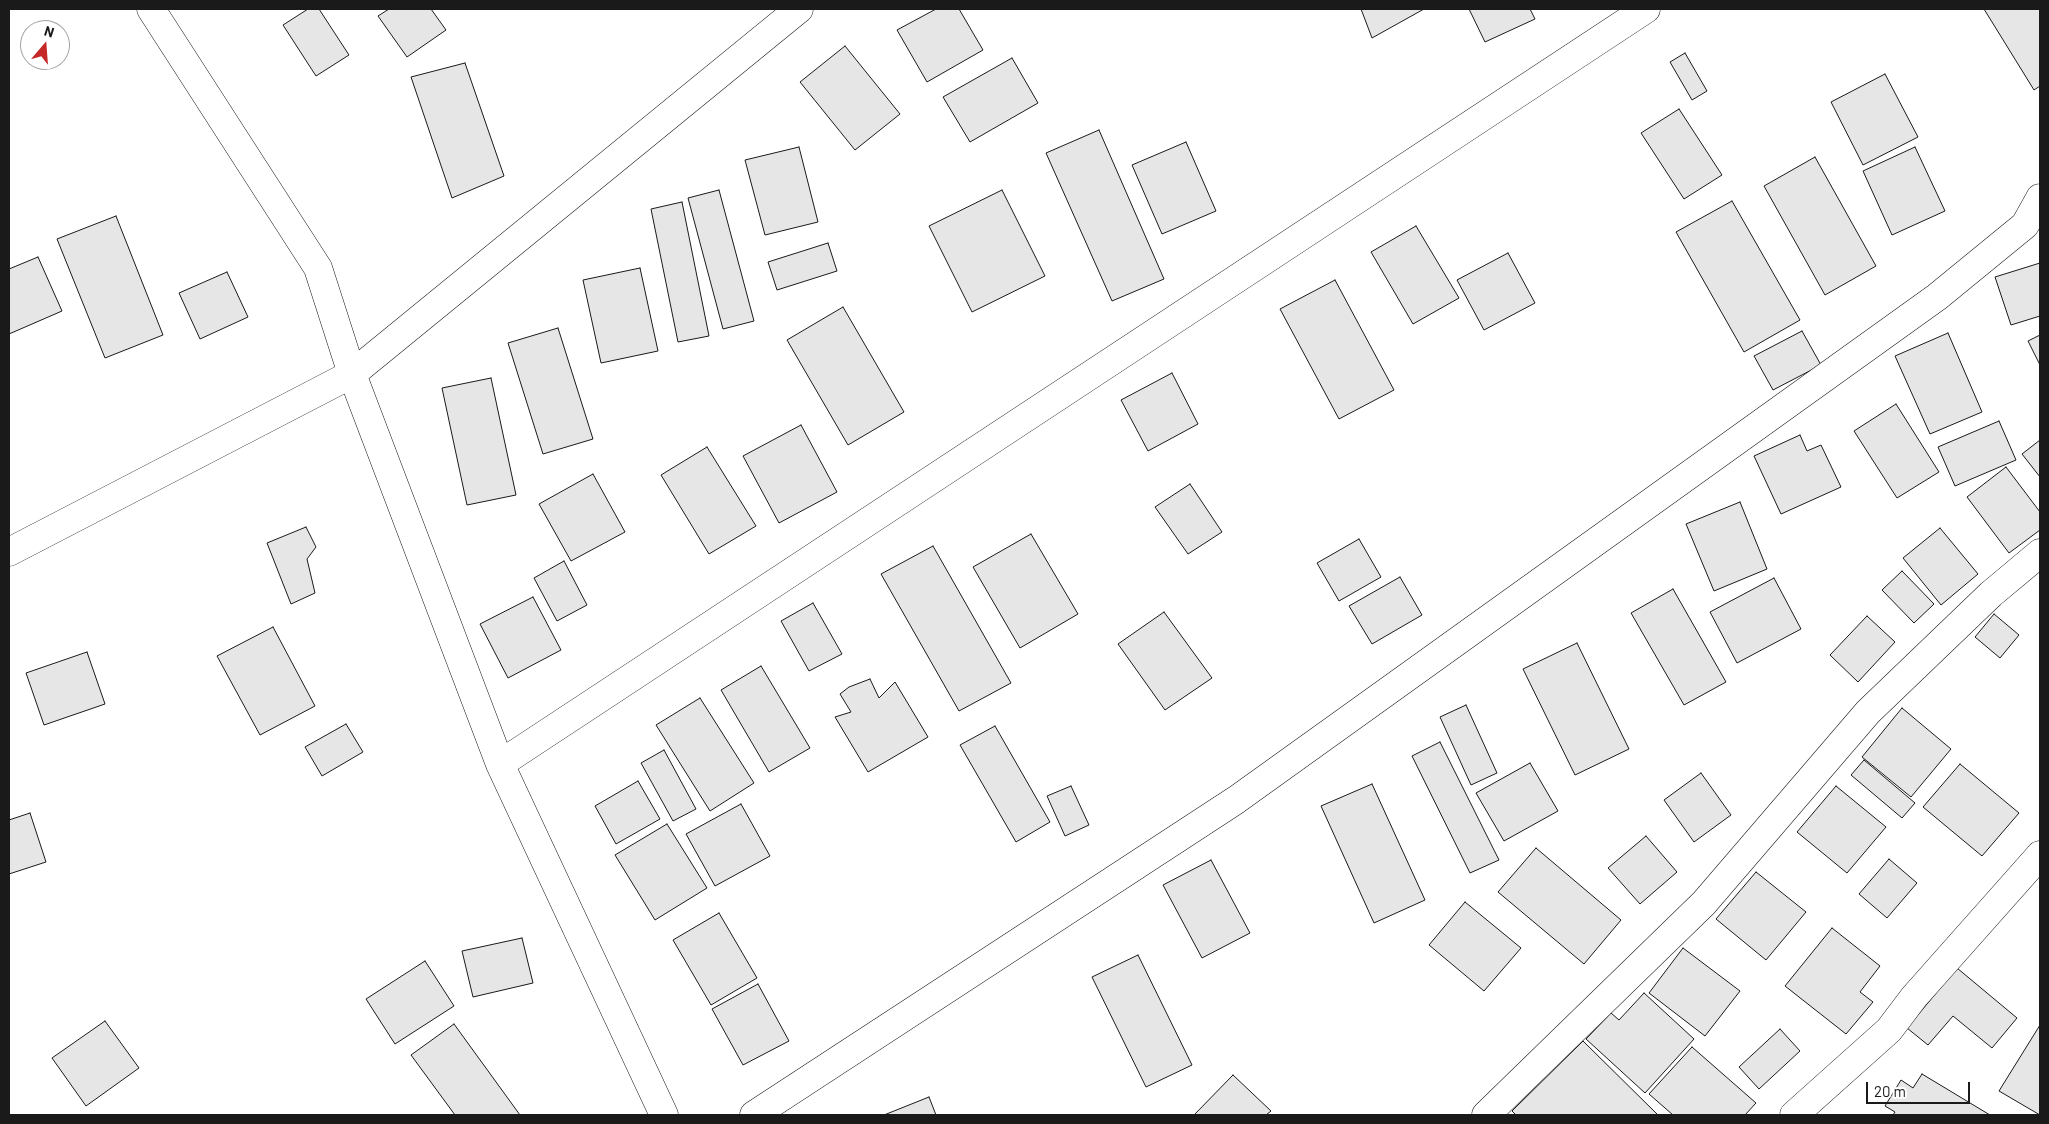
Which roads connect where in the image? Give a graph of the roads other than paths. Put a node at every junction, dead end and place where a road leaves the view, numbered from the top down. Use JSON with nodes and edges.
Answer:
{"nodes":[{"id":1,"x":152,"y":9,"type":"edge"},
{"id":2,"x":799,"y":9,"type":"edge"},
{"id":3,"x":1646,"y":9,"type":"edge"},
{"id":4,"x":2040,"y":198,"type":"edge"},
{"id":5,"x":352,"y":374,"type":"junction"},
{"id":6,"x":9,"y":552,"type":"edge"},
{"id":7,"x":2040,"y":553,"type":"edge"},
{"id":8,"x":500,"y":764,"type":"junction"},
{"id":9,"x":2040,"y":855,"type":"edge"},
{"id":10,"x":664,"y":1115,"type":"edge"},
{"id":11,"x":754,"y":1115,"type":"edge"},
{"id":12,"x":1486,"y":1115,"type":"edge"},
{"id":13,"x":1794,"y":1115,"type":"edge"}],
"edges":[{"from":1,"to":5,"type":"street"},
{"from":2,"to":5,"type":"street"},
{"from":3,"to":8,"type":"street"},
{"from":4,"to":11,"type":"street"},
{"from":5,"to":6,"type":"street"},
{"from":5,"to":8,"type":"street"},
{"from":7,"to":12,"type":"street"},
{"from":8,"to":10,"type":"street"},
{"from":9,"to":13,"type":"street"}]}
